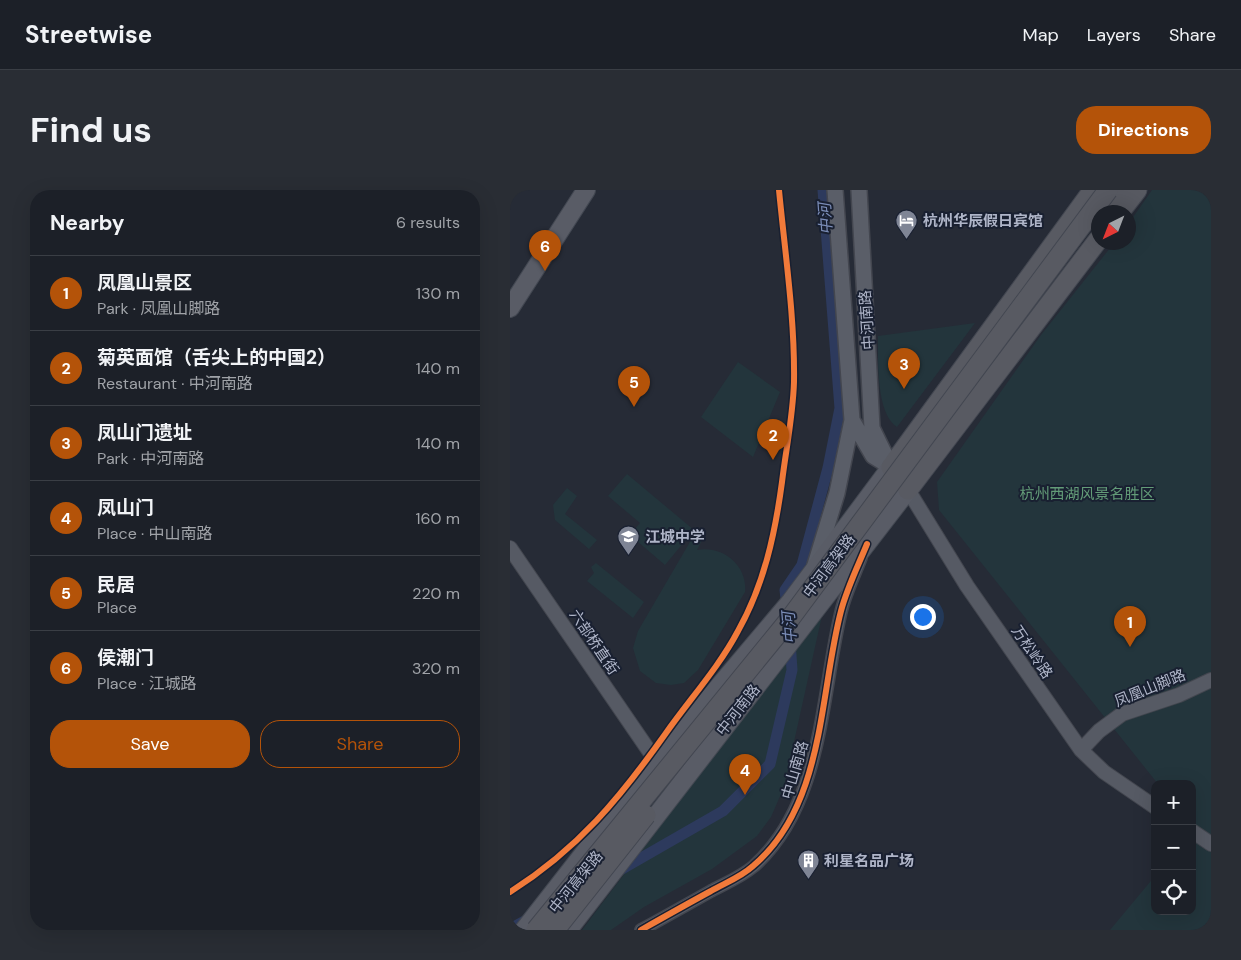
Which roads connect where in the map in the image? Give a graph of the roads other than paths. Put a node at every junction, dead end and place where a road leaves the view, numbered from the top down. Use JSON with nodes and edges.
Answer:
{"nodes":[{"id":1,"x":586,"y":190,"type":"edge"},
{"id":2,"x":835,"y":190,"type":"edge"},
{"id":3,"x":859,"y":190,"type":"edge"},
{"id":4,"x":1093,"y":190,"type":"edge"},
{"id":5,"x":1108,"y":190,"type":"edge"},
{"id":6,"x":1120,"y":190,"type":"edge"},
{"id":7,"x":1137,"y":190,"type":"edge"},
{"id":8,"x":1109,"y":205,"type":"edge"},
{"id":9,"x":1125,"y":205,"type":"edge"},
{"id":10,"x":1091,"y":228,"type":"edge"},
{"id":11,"x":1091,"y":249,"type":"edge"},
{"id":12,"x":510,"y":308,"type":"edge"},
{"id":13,"x":852,"y":420,"type":"junction"},
{"id":14,"x":891,"y":466,"type":"junction"},
{"id":15,"x":908,"y":490,"type":"junction"},
{"id":16,"x":867,"y":544,"type":"junction"},
{"id":17,"x":510,"y":548,"type":"edge"},
{"id":18,"x":813,"y":571,"type":"junction"},
{"id":19,"x":1211,"y":680,"type":"edge"},
{"id":20,"x":1081,"y":750,"type":"junction"},
{"id":21,"x":654,"y":758,"type":"junction"},
{"id":22,"x":1151,"y":804,"type":"edge"},
{"id":23,"x":1196,"y":834,"type":"edge"},
{"id":24,"x":1211,"y":844,"type":"edge"},
{"id":25,"x":529,"y":929,"type":"edge"},
{"id":26,"x":556,"y":930,"type":"edge"},
{"id":27,"x":568,"y":930,"type":"edge"},
{"id":28,"x":641,"y":930,"type":"edge"}],
"edges":[{"from":1,"to":12,"type":"main road"},
{"from":2,"to":13,"type":"main road","name":"中河南路"},
{"from":3,"to":14,"type":"main road","name":"中河南路"},
{"from":4,"to":14,"type":"highway"},
{"from":5,"to":25,"type":"highway","name":"中河高架路","bridge":true},
{"from":6,"to":8,"type":"highway"},
{"from":7,"to":9,"type":"highway"},
{"from":10,"to":26,"type":"highway","name":"中河高架路","bridge":true},
{"from":11,"to":15,"type":"highway"},
{"from":13,"to":14,"type":"main road"},
{"from":13,"to":18,"type":"main road","name":"中河南路"},
{"from":14,"to":15,"type":"main road"},
{"from":14,"to":18,"type":"main road","name":"中河南路"},
{"from":15,"to":16,"type":"main road","name":"中河南路"},
{"from":15,"to":20,"type":"street","name":"万松岭路"},
{"from":16,"to":27,"type":"main road","name":"中河南路"},
{"from":16,"to":28,"type":"street","name":"中山南路"},
{"from":17,"to":21,"type":"street","name":"六部桥直街"},
{"from":18,"to":21,"type":"main road","name":"中河南路"},
{"from":19,"to":20,"type":"street","name":"凤凰山脚路"},
{"from":20,"to":22,"type":"street","name":"万松岭路"},
{"from":21,"to":25,"type":"main road","name":"中河南路"},
{"from":23,"to":24,"type":"street"}]}
